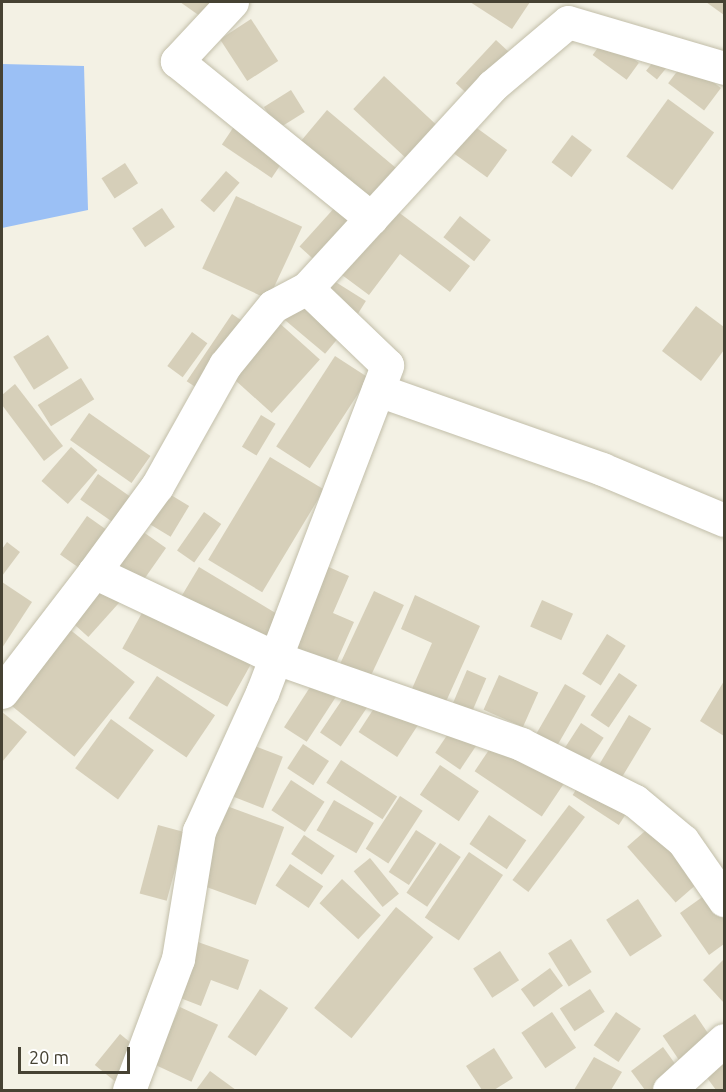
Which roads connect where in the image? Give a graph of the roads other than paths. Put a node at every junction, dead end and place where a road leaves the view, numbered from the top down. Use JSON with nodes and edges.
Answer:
{"nodes":[{"id":1,"x":232,"y":2,"type":"edge"},
{"id":2,"x":724,"y":68,"type":"edge"},
{"id":3,"x":371,"y":218,"type":"junction"},
{"id":4,"x":307,"y":288,"type":"junction"},
{"id":5,"x":378,"y":390,"type":"junction"},
{"id":6,"x":724,"y":520,"type":"edge"},
{"id":7,"x":94,"y":572,"type":"junction"},
{"id":8,"x":276,"y":658,"type":"junction"},
{"id":9,"x":2,"y":692,"type":"edge"},
{"id":10,"x":724,"y":900,"type":"edge"},
{"id":11,"x":724,"y":1040,"type":"edge"},
{"id":12,"x":129,"y":1090,"type":"edge"},
{"id":13,"x":669,"y":1090,"type":"edge"}],
"edges":[{"from":1,"to":3,"type":"street"},
{"from":2,"to":3,"type":"street"},
{"from":3,"to":4,"type":"street"},
{"from":4,"to":5,"type":"street"},
{"from":4,"to":7,"type":"street"},
{"from":5,"to":6,"type":"street"},
{"from":5,"to":8,"type":"street"},
{"from":7,"to":8,"type":"street"},
{"from":7,"to":9,"type":"street"},
{"from":8,"to":10,"type":"street"},
{"from":8,"to":12,"type":"street"},
{"from":11,"to":13,"type":"street"}]}
